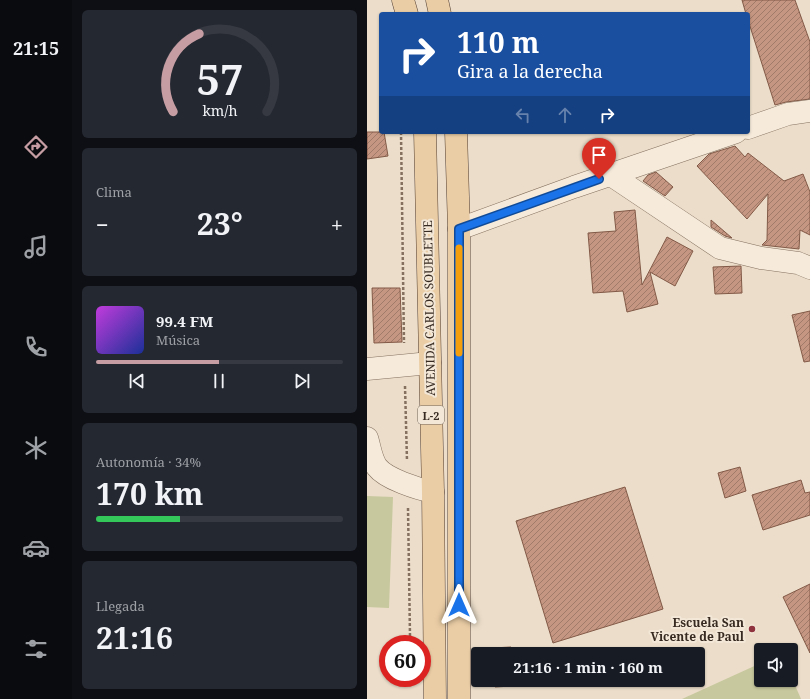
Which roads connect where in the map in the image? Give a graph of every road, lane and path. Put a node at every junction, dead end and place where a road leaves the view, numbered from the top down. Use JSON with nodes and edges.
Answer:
{"nodes":[{"id":1,"x":403,"y":0,"type":"edge"},
{"id":2,"x":437,"y":0,"type":"edge"},
{"id":3,"x":406,"y":12,"type":"edge"},
{"id":4,"x":440,"y":12,"type":"edge"},
{"id":5,"x":810,"y":111,"type":"edge"},
{"id":6,"x":750,"y":127,"type":"edge"},
{"id":7,"x":425,"y":134,"type":"edge"},
{"id":8,"x":456,"y":134,"type":"edge"},
{"id":9,"x":729,"y":134,"type":"edge"},
{"id":10,"x":611,"y":175,"type":"junction"},
{"id":11,"x":459,"y":229,"type":"junction"},
{"id":12,"x":810,"y":268,"type":"edge"},
{"id":13,"x":430,"y":363,"type":"junction"},
{"id":14,"x":367,"y":368,"type":"edge"},
{"id":15,"x":367,"y":438,"type":"edge"},
{"id":16,"x":433,"y":492,"type":"junction"},
{"id":17,"x":435,"y":699,"type":"edge"},
{"id":18,"x":459,"y":699,"type":"edge"}],
"edges":[{"from":1,"to":3,"type":"main road"},
{"from":2,"to":4,"type":"main road"},
{"from":5,"to":6,"type":"street"},
{"from":7,"to":13,"type":"main road","name":"AVENIDA CARLOS SOUBLETTE","number":"L-2"},
{"from":8,"to":11,"type":"main road","number":"L-2"},
{"from":9,"to":10,"type":"street"},
{"from":10,"to":11,"type":"street"},
{"from":10,"to":12,"type":"street"},
{"from":11,"to":18,"type":"main road","number":"L-2"},
{"from":13,"to":14,"type":"street"},
{"from":13,"to":16,"type":"main road","name":"AVENIDA CARLOS SOUBLETTE","number":"L-2"},
{"from":15,"to":16,"type":"street"},
{"from":16,"to":17,"type":"main road","name":"AVENIDA CARLOS SOUBLETTE","number":"L-2"}]}
